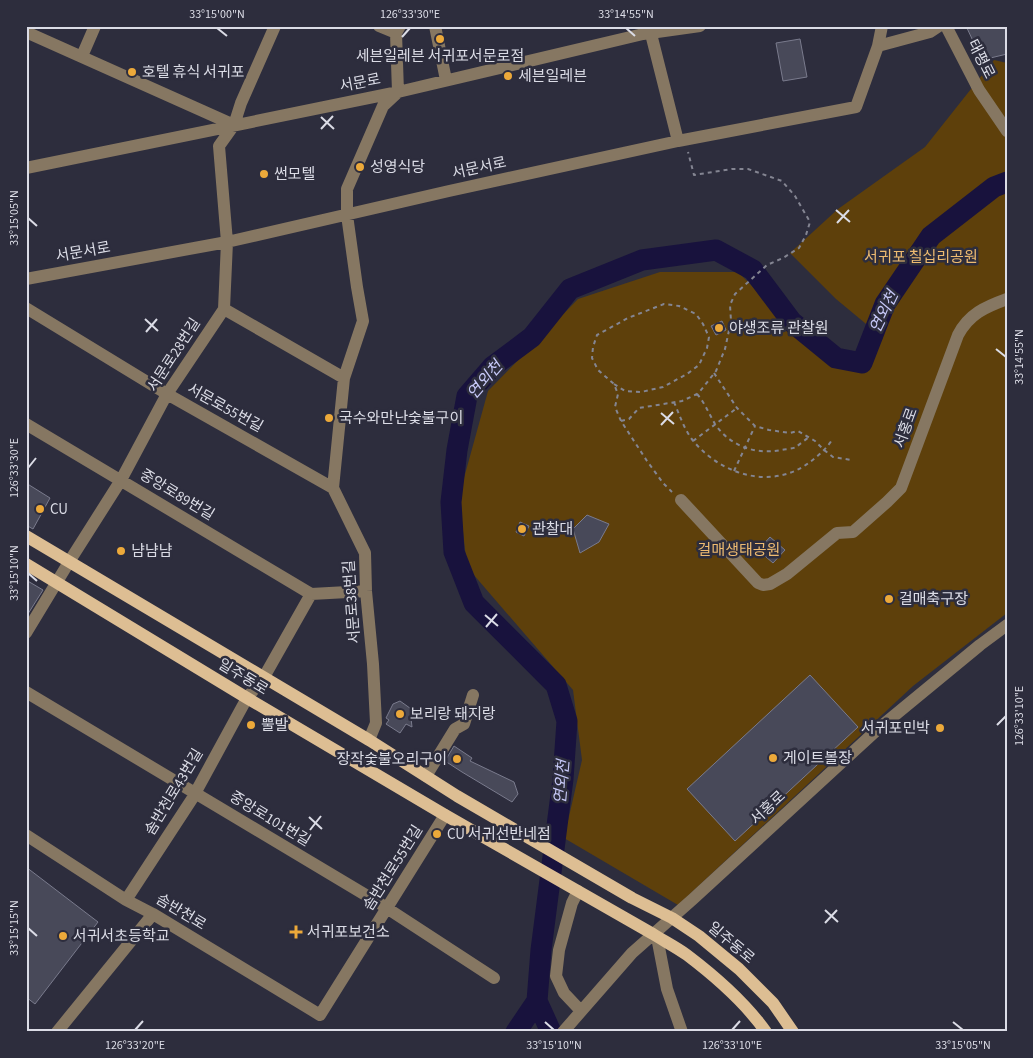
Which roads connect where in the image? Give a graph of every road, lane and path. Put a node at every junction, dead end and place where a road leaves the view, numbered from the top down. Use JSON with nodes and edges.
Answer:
{"nodes":[{"id":1,"x":95,"y":26,"type":"edge"},
{"id":2,"x":275,"y":26,"type":"edge"},
{"id":3,"x":379,"y":26,"type":"edge"},
{"id":4,"x":435,"y":26,"type":"edge"},
{"id":5,"x":700,"y":26,"type":"edge"},
{"id":6,"x":882,"y":26,"type":"edge"},
{"id":7,"x":938,"y":26,"type":"edge"},
{"id":8,"x":946,"y":26,"type":"edge"},
{"id":9,"x":650,"y":29,"type":"edge"},
{"id":10,"x":398,"y":30,"type":"edge"},
{"id":11,"x":26,"y":32,"type":"edge"},
{"id":12,"x":878,"y":46,"type":"junction"},
{"id":13,"x":82,"y":56,"type":"junction"},
{"id":14,"x":446,"y":80,"type":"junction"},
{"id":15,"x":398,"y":92,"type":"junction"},
{"id":16,"x":234,"y":125,"type":"junction"},
{"id":17,"x":1007,"y":131,"type":"edge"},
{"id":18,"x":681,"y":140,"type":"junction"},
{"id":19,"x":26,"y":168,"type":"edge"},
{"id":20,"x":347,"y":215,"type":"junction"},
{"id":21,"x":227,"y":242,"type":"junction"},
{"id":22,"x":26,"y":279,"type":"edge"},
{"id":23,"x":1007,"y":299,"type":"edge"},
{"id":24,"x":26,"y":308,"type":"edge"},
{"id":25,"x":224,"y":309,"type":"junction"},
{"id":26,"x":714,"y":373,"type":"junction"},
{"id":27,"x":344,"y":378,"type":"junction"},
{"id":28,"x":614,"y":384,"type":"junction"},
{"id":29,"x":167,"y":394,"type":"junction"},
{"id":30,"x":697,"y":394,"type":"junction"},
{"id":31,"x":674,"y":402,"type":"junction"},
{"id":32,"x":737,"y":408,"type":"junction"},
{"id":33,"x":621,"y":422,"type":"junction"},
{"id":34,"x":26,"y":424,"type":"edge"},
{"id":35,"x":716,"y":424,"type":"junction"},
{"id":36,"x":755,"y":426,"type":"junction"},
{"id":37,"x":809,"y":437,"type":"junction"},
{"id":38,"x":832,"y":440,"type":"dead end"},
{"id":39,"x":693,"y":441,"type":"junction"},
{"id":40,"x":745,"y":448,"type":"junction"},
{"id":41,"x":824,"y":450,"type":"junction"},
{"id":42,"x":852,"y":460,"type":"dead end"},
{"id":43,"x":734,"y":471,"type":"junction"},
{"id":44,"x":121,"y":480,"type":"junction"},
{"id":45,"x":333,"y":488,"type":"junction"},
{"id":46,"x":681,"y":500,"type":"joint"},
{"id":47,"x":26,"y":536,"type":"edge"},
{"id":48,"x":69,"y":562,"type":"junction"},
{"id":49,"x":26,"y":564,"type":"edge"},
{"id":50,"x":56,"y":582,"type":"junction"},
{"id":51,"x":366,"y":591,"type":"junction"},
{"id":52,"x":312,"y":594,"type":"junction"},
{"id":53,"x":1007,"y":625,"type":"edge"},
{"id":54,"x":26,"y":633,"type":"edge"},
{"id":55,"x":264,"y":677,"type":"junction"},
{"id":56,"x":26,"y":692,"type":"edge"},
{"id":57,"x":473,"y":696,"type":"dead end"},
{"id":58,"x":246,"y":698,"type":"junction"},
{"id":59,"x":369,"y":740,"type":"junction"},
{"id":60,"x":426,"y":776,"type":"junction"},
{"id":61,"x":195,"y":793,"type":"junction"},
{"id":62,"x":445,"y":815,"type":"junction"},
{"id":63,"x":26,"y":835,"type":"edge"},
{"id":64,"x":578,"y":892,"type":"junction"},
{"id":65,"x":126,"y":900,"type":"junction"},
{"id":66,"x":387,"y":908,"type":"junction"},
{"id":67,"x":153,"y":914,"type":"junction"},
{"id":68,"x":672,"y":918,"type":"junction"},
{"id":69,"x":655,"y":936,"type":"junction"},
{"id":70,"x":494,"y":978,"type":"dead end"},
{"id":71,"x":581,"y":1011,"type":"junction"},
{"id":72,"x":320,"y":1015,"type":"joint"},
{"id":73,"x":564,"y":1030,"type":"edge"},
{"id":74,"x":58,"y":1032,"type":"edge"},
{"id":75,"x":682,"y":1032,"type":"edge"},
{"id":76,"x":766,"y":1032,"type":"edge"},
{"id":77,"x":793,"y":1032,"type":"edge"}],
"edges":[{"from":1,"to":13,"type":"street"},
{"from":2,"to":16,"type":"street"},
{"from":3,"to":10,"type":"street"},
{"from":4,"to":14,"type":"street"},
{"from":5,"to":9,"type":"street","name":"서문로"},
{"from":6,"to":12,"type":"street","name":"서문서로"},
{"from":7,"to":12,"type":"street"},
{"from":8,"to":17,"type":"street","name":"태평로"},
{"from":9,"to":14,"type":"street","name":"서문로"},
{"from":9,"to":18,"type":"street"},
{"from":10,"to":15,"type":"street"},
{"from":11,"to":13,"type":"street"},
{"from":12,"to":18,"type":"street","name":"서문서로"},
{"from":13,"to":16,"type":"street"},
{"from":14,"to":15,"type":"street","name":"서문로"},
{"from":15,"to":16,"type":"street","name":"서문로"},
{"from":15,"to":20,"type":"street"},
{"from":16,"to":19,"type":"street","name":"서문로"},
{"from":16,"to":21,"type":"street"},
{"from":18,"to":20,"type":"street","name":"서문서로"},
{"from":18,"to":26,"type":"path"},
{"from":20,"to":21,"type":"street","name":"서문서로"},
{"from":20,"to":27,"type":"street"},
{"from":21,"to":22,"type":"street","name":"서문서로"},
{"from":21,"to":25,"type":"street"},
{"from":23,"to":46,"type":"street","name":"서홍로"},
{"from":24,"to":29,"type":"street","name":"서문로55번길"},
{"from":25,"to":27,"type":"street"},
{"from":25,"to":29,"type":"street","name":"서문로28번길"},
{"from":26,"to":30,"type":"path"},
{"from":26,"to":32,"type":"path"},
{"from":27,"to":45,"type":"street"},
{"from":28,"to":28,"type":"path"},
{"from":28,"to":33,"type":"path"},
{"from":29,"to":44,"type":"street","name":"서문로28번길"},
{"from":29,"to":45,"type":"street","name":"서문로55번길"},
{"from":30,"to":31,"type":"path"},
{"from":30,"to":35,"type":"path"},
{"from":31,"to":33,"type":"path"},
{"from":31,"to":39,"type":"path"},
{"from":32,"to":35,"type":"path"},
{"from":32,"to":36,"type":"path"},
{"from":33,"to":46,"type":"path"},
{"from":34,"to":44,"type":"street","name":"중앙로89번길"},
{"from":35,"to":39,"type":"path"},
{"from":35,"to":40,"type":"path"},
{"from":36,"to":37,"type":"path"},
{"from":36,"to":40,"type":"path"},
{"from":37,"to":40,"type":"path"},
{"from":37,"to":41,"type":"path"},
{"from":38,"to":41,"type":"path"},
{"from":39,"to":43,"type":"path"},
{"from":40,"to":43,"type":"path"},
{"from":41,"to":42,"type":"path"},
{"from":41,"to":43,"type":"path"},
{"from":44,"to":48,"type":"street","name":"서문로28번길"},
{"from":44,"to":52,"type":"street","name":"중앙로89번길"},
{"from":45,"to":51,"type":"street","name":"서문로38번길"},
{"from":47,"to":48,"type":"main road","name":"일주동로"},
{"from":48,"to":50,"type":"street","name":"서문로28번길"},
{"from":48,"to":55,"type":"main road","name":"일주동로"},
{"from":49,"to":50,"type":"main road","name":"일주동로"},
{"from":50,"to":54,"type":"street","name":"서문로28번길"},
{"from":50,"to":58,"type":"main road","name":"일주동로"},
{"from":51,"to":52,"type":"street"},
{"from":51,"to":59,"type":"street","name":"서문로38번길"},
{"from":52,"to":55,"type":"street"},
{"from":53,"to":68,"type":"street","name":"서홍로"},
{"from":55,"to":58,"type":"street","name":"솜반천로43번길"},
{"from":55,"to":59,"type":"main road","name":"일주동로"},
{"from":56,"to":61,"type":"street","name":"중앙로101번길"},
{"from":57,"to":60,"type":"street"},
{"from":58,"to":61,"type":"street","name":"솜반천로43번길"},
{"from":58,"to":62,"type":"main road","name":"일주동로"},
{"from":59,"to":60,"type":"main road","name":"일주동로"},
{"from":60,"to":68,"type":"main road","name":"일주동로"},
{"from":61,"to":65,"type":"street","name":"솜반천로43번길"},
{"from":61,"to":66,"type":"street","name":"중앙로101번길"},
{"from":62,"to":64,"type":"main road","name":"일주동로"},
{"from":62,"to":66,"type":"street","name":"솜반천로55번길"},
{"from":63,"to":65,"type":"street","name":"솜반천로"},
{"from":64,"to":69,"type":"main road","name":"일주동로"},
{"from":64,"to":71,"type":"street"},
{"from":65,"to":67,"type":"street","name":"솜반천로"},
{"from":66,"to":70,"type":"street","name":"중앙로101번길"},
{"from":66,"to":72,"type":"street","name":"솜반천로55번길"},
{"from":67,"to":72,"type":"street","name":"솜반천로"},
{"from":67,"to":74,"type":"street"},
{"from":68,"to":69,"type":"street","name":"서홍로"},
{"from":68,"to":77,"type":"main road","name":"일주동로"},
{"from":69,"to":71,"type":"street","name":"서홍로"},
{"from":69,"to":75,"type":"street"},
{"from":69,"to":76,"type":"main road"},
{"from":71,"to":73,"type":"street","name":"서홍로"}]}
